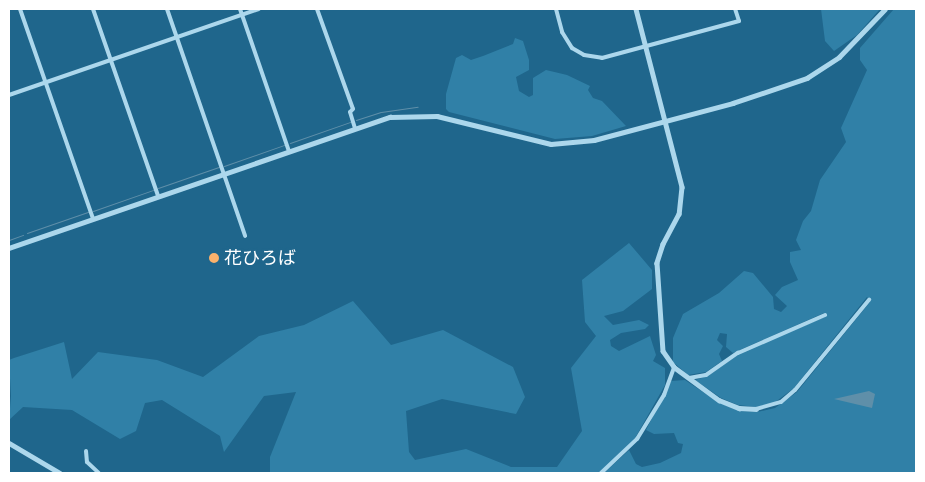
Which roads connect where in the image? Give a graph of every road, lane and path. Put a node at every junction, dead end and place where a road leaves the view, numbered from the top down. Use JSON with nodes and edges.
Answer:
{"nodes":[{"id":1,"x":20,"y":9,"type":"edge"},
{"id":2,"x":93,"y":9,"type":"edge"},
{"id":3,"x":166,"y":9,"type":"edge"},
{"id":4,"x":240,"y":9,"type":"edge"},
{"id":5,"x":259,"y":9,"type":"edge"},
{"id":6,"x":317,"y":9,"type":"edge"},
{"id":7,"x":556,"y":9,"type":"edge"},
{"id":8,"x":636,"y":9,"type":"edge"},
{"id":9,"x":735,"y":9,"type":"edge"},
{"id":10,"x":885,"y":9,"type":"edge"},
{"id":11,"x":242,"y":14,"type":"junction"},
{"id":12,"x":176,"y":37,"type":"junction"},
{"id":13,"x":647,"y":47,"type":"junction"},
{"id":14,"x":111,"y":60,"type":"junction"},
{"id":15,"x":46,"y":83,"type":"junction"},
{"id":16,"x":9,"y":95,"type":"edge"},
{"id":17,"x":667,"y":121,"type":"junction"},
{"id":18,"x":355,"y":128,"type":"junction"},
{"id":19,"x":289,"y":151,"type":"junction"},
{"id":20,"x":223,"y":174,"type":"junction"},
{"id":21,"x":158,"y":196,"type":"junction"},
{"id":22,"x":93,"y":219,"type":"junction"},
{"id":23,"x":245,"y":236,"type":"dead end"},
{"id":24,"x":9,"y":248,"type":"edge"},
{"id":25,"x":869,"y":300,"type":"dead end"},
{"id":26,"x":824,"y":315,"type":"dead end"},
{"id":27,"x":674,"y":367,"type":"junction"},
{"id":28,"x":689,"y":378,"type":"junction"},
{"id":29,"x":756,"y":409,"type":"joint"},
{"id":30,"x":9,"y":444,"type":"edge"},
{"id":31,"x":86,"y":451,"type":"dead end"},
{"id":32,"x":60,"y":473,"type":"edge"},
{"id":33,"x":99,"y":473,"type":"edge"},
{"id":34,"x":601,"y":473,"type":"edge"}],
"edges":[{"from":1,"to":15,"type":"street"},
{"from":2,"to":14,"type":"street"},
{"from":3,"to":12,"type":"street"},
{"from":4,"to":11,"type":"street"},
{"from":5,"to":11,"type":"street"},
{"from":6,"to":18,"type":"street"},
{"from":7,"to":13,"type":"street"},
{"from":8,"to":13,"type":"street"},
{"from":9,"to":13,"type":"street"},
{"from":10,"to":17,"type":"street"},
{"from":11,"to":12,"type":"street"},
{"from":11,"to":19,"type":"street"},
{"from":12,"to":14,"type":"street"},
{"from":12,"to":20,"type":"street"},
{"from":13,"to":17,"type":"street"},
{"from":14,"to":15,"type":"street"},
{"from":14,"to":21,"type":"street"},
{"from":15,"to":16,"type":"street"},
{"from":15,"to":22,"type":"street"},
{"from":17,"to":18,"type":"street"},
{"from":17,"to":27,"type":"street"},
{"from":18,"to":19,"type":"street"},
{"from":19,"to":20,"type":"street"},
{"from":20,"to":21,"type":"street"},
{"from":20,"to":23,"type":"street"},
{"from":21,"to":22,"type":"street"},
{"from":22,"to":24,"type":"street"},
{"from":25,"to":29,"type":"street"},
{"from":26,"to":28,"type":"street"},
{"from":27,"to":28,"type":"street"},
{"from":27,"to":34,"type":"street"},
{"from":28,"to":29,"type":"street"},
{"from":30,"to":32,"type":"street"},
{"from":31,"to":33,"type":"street"}]}
